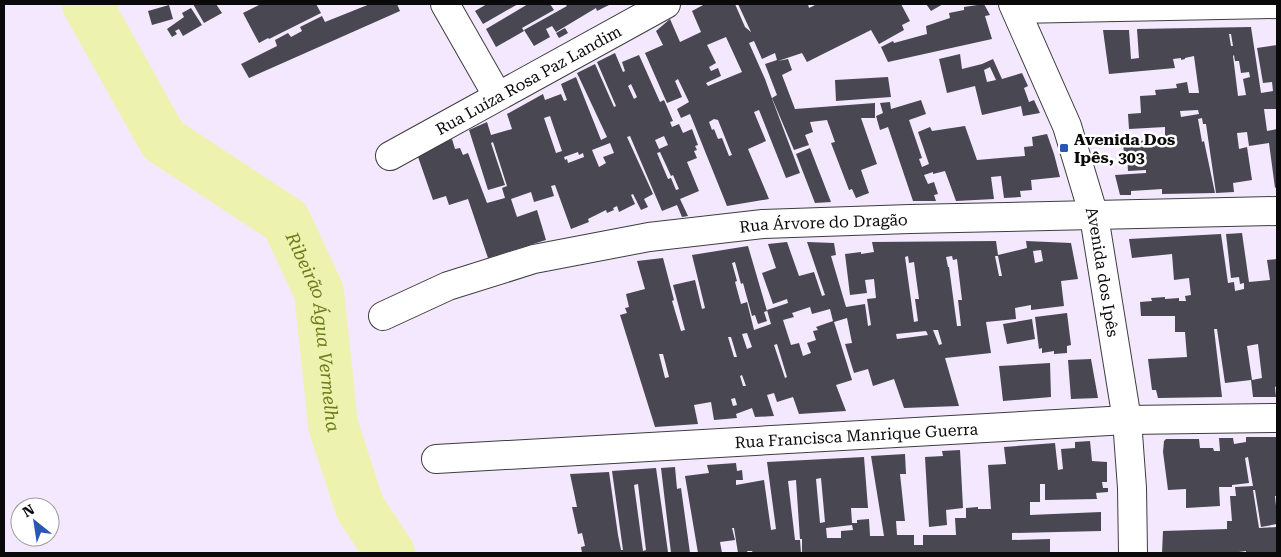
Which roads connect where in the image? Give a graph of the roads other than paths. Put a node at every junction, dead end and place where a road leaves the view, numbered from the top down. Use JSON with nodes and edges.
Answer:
{"nodes":[{"id":1,"x":444,"y":4,"type":"edge"},
{"id":2,"x":666,"y":4,"type":"edge"},
{"id":3,"x":1206,"y":4,"type":"edge"},
{"id":4,"x":1277,"y":4,"type":"edge"},
{"id":5,"x":1014,"y":6,"type":"edge"},
{"id":6,"x":497,"y":96,"type":"junction"},
{"id":7,"x":390,"y":156,"type":"dead end"},
{"id":8,"x":1277,"y":211,"type":"edge"},
{"id":9,"x":1094,"y":216,"type":"junction"},
{"id":10,"x":383,"y":316,"type":"dead end"},
{"id":11,"x":1277,"y":418,"type":"edge"},
{"id":12,"x":1127,"y":420,"type":"junction"},
{"id":13,"x":436,"y":459,"type":"dead end"},
{"id":14,"x":1133,"y":553,"type":"edge"}],
"edges":[{"from":1,"to":6,"type":"street"},
{"from":2,"to":6,"type":"street","name":"Rua Luíza Rosa Paz Landim"},
{"from":3,"to":4,"type":"street"},
{"from":3,"to":5,"type":"street"},
{"from":5,"to":9,"type":"street","name":"Avenida dos Ipês"},
{"from":6,"to":7,"type":"street","name":"Rua Luíza Rosa Paz Landim"},
{"from":8,"to":9,"type":"street","name":"Rua Árvore do Dragão"},
{"from":9,"to":10,"type":"street","name":"Rua Árvore do Dragão"},
{"from":9,"to":12,"type":"street","name":"Avenida dos Ipês"},
{"from":11,"to":12,"type":"street","name":"Rua Francisca Manrique Guerra"},
{"from":12,"to":13,"type":"street","name":"Rua Francisca Manrique Guerra"},
{"from":12,"to":14,"type":"street","name":"Avenida dos Ipês"}]}
